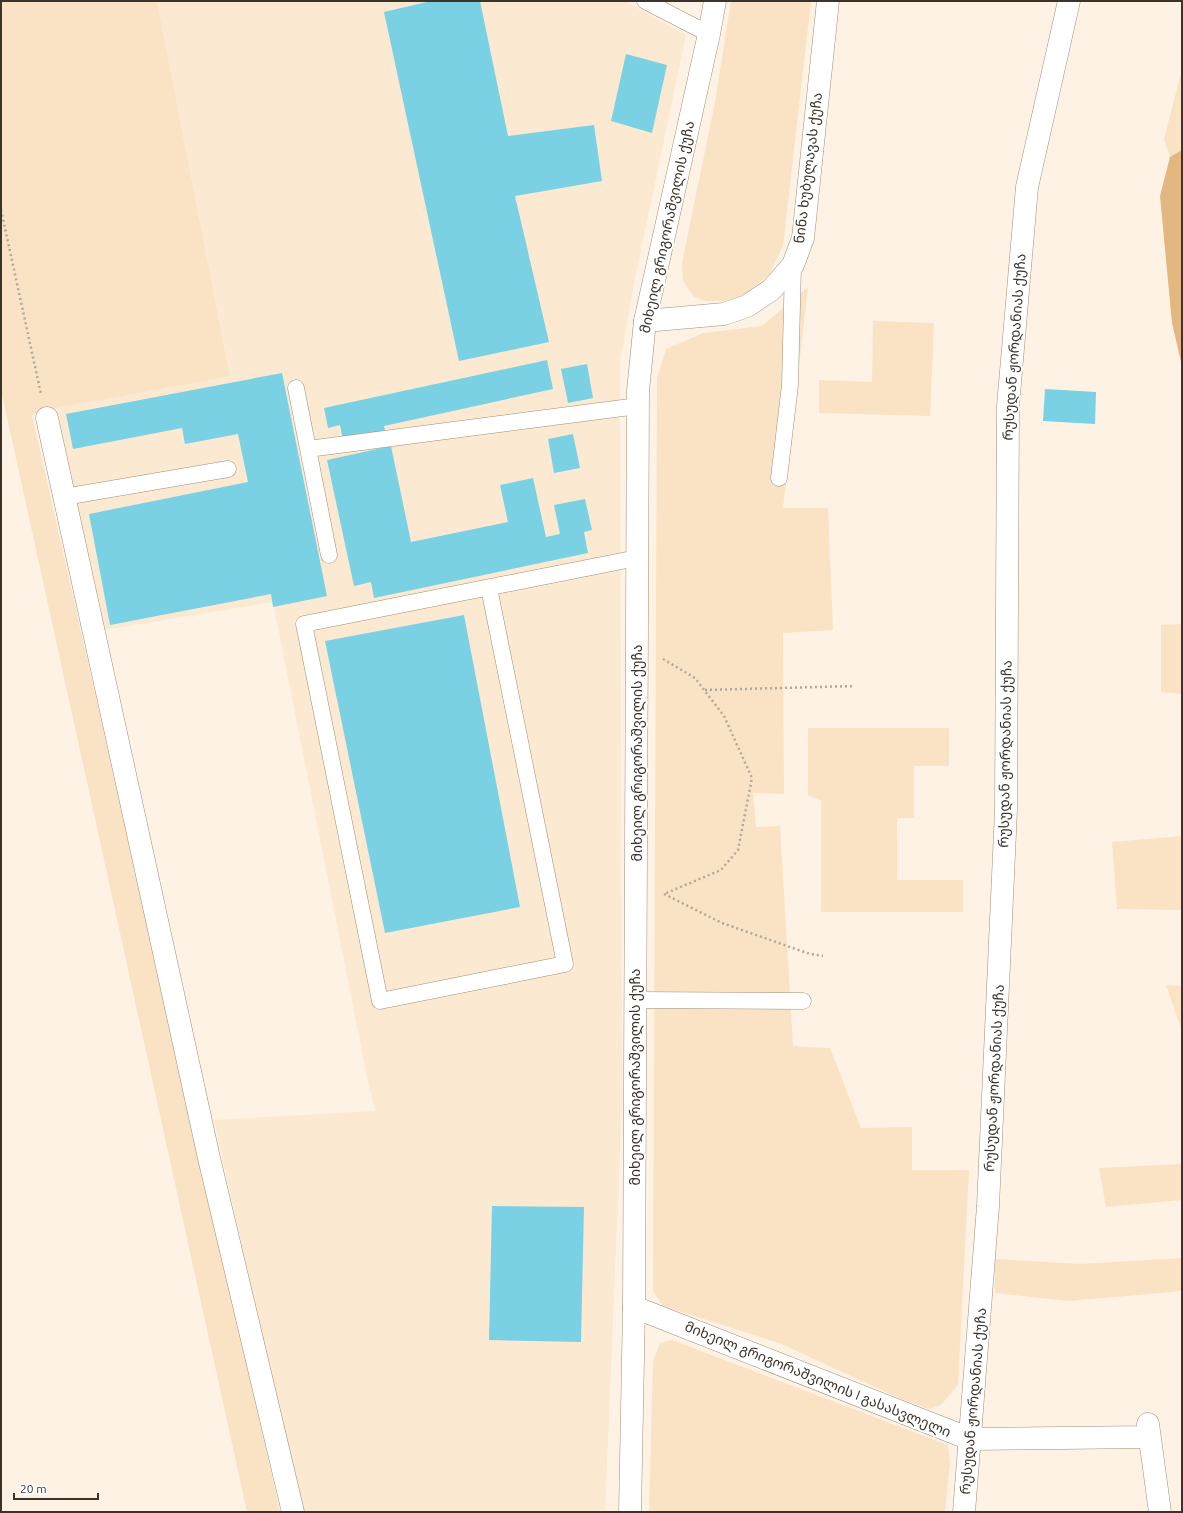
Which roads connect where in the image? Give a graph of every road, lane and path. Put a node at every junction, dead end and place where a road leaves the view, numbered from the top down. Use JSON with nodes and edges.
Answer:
{"nodes":[{"id":1,"x":645,"y":1,"type":"edge"},
{"id":2,"x":715,"y":1,"type":"edge"},
{"id":3,"x":828,"y":1,"type":"edge"},
{"id":4,"x":1068,"y":1,"type":"edge"},
{"id":5,"x":709,"y":34,"type":"junction"},
{"id":6,"x":1,"y":210,"type":"edge"},
{"id":7,"x":793,"y":265,"type":"junction"},
{"id":8,"x":645,"y":321,"type":"junction"},
{"id":9,"x":296,"y":388,"type":"dead end"},
{"id":10,"x":638,"y":406,"type":"junction"},
{"id":11,"x":47,"y":418,"type":"joint"},
{"id":12,"x":308,"y":449,"type":"junction"},
{"id":13,"x":228,"y":469,"type":"dead end"},
{"id":14,"x":779,"y":478,"type":"dead end"},
{"id":15,"x":64,"y":497,"type":"junction"},
{"id":16,"x":329,"y":555,"type":"dead end"},
{"id":17,"x":638,"y":558,"type":"junction"},
{"id":18,"x":489,"y":588,"type":"junction"},
{"id":19,"x":638,"y":644,"type":"junction"},
{"id":20,"x":856,"y":686,"type":"dead end"},
{"id":21,"x":704,"y":690,"type":"junction"},
{"id":22,"x":636,"y":880,"type":"junction"},
{"id":23,"x":664,"y":894,"type":"junction"},
{"id":24,"x":823,"y":956,"type":"dead end"},
{"id":25,"x":636,"y":1000,"type":"junction"},
{"id":26,"x":803,"y":1001,"type":"dead end"},
{"id":27,"x":634,"y":1306,"type":"junction"},
{"id":28,"x":970,"y":1439,"type":"junction"},
{"id":29,"x":294,"y":1512,"type":"edge"},
{"id":30,"x":630,"y":1512,"type":"edge"},
{"id":31,"x":964,"y":1512,"type":"edge"},
{"id":32,"x":1160,"y":1512,"type":"edge"}],
"edges":[{"from":1,"to":5,"type":"lane"},
{"from":2,"to":5,"type":"street","name":"მიხეილ გრიგორაშვილის ქუჩა"},
{"from":3,"to":7,"type":"street","name":"ნინა ხუბულავას ქუჩა"},
{"from":4,"to":28,"type":"street","name":"რუსუდან ჟორდანიას ქუჩა"},
{"from":5,"to":8,"type":"street","name":"მიხეილ გრიგორაშვილის ქუჩა"},
{"from":6,"to":11,"type":"path"},
{"from":7,"to":8,"type":"street","name":"ნინა ხუბულავას ქუჩა"},
{"from":7,"to":14,"type":"lane"},
{"from":8,"to":10,"type":"street","name":"მიხეილ გრიგორაშვილის ქუჩა"},
{"from":9,"to":12,"type":"lane"},
{"from":10,"to":12,"type":"lane"},
{"from":10,"to":17,"type":"street","name":"მიხეილ გრიგორაშვილის ქუჩა"},
{"from":11,"to":15,"type":"street"},
{"from":12,"to":16,"type":"lane"},
{"from":13,"to":15,"type":"lane"},
{"from":15,"to":29,"type":"street"},
{"from":17,"to":18,"type":"lane"},
{"from":17,"to":19,"type":"street","name":"მიხეილ გრიგორაშვილის ქუჩა"},
{"from":18,"to":18,"type":"lane"},
{"from":19,"to":21,"type":"path"},
{"from":19,"to":22,"type":"street","name":"მიხეილ გრიგორაშვილის ქუჩა"},
{"from":20,"to":21,"type":"path"},
{"from":21,"to":23,"type":"path"},
{"from":22,"to":23,"type":"path"},
{"from":22,"to":25,"type":"street","name":"მიხეილ გრიგორაშვილის ქუჩა"},
{"from":23,"to":24,"type":"path"},
{"from":25,"to":26,"type":"lane"},
{"from":25,"to":27,"type":"street","name":"მიხეილ გრიგორაშვილის ქუჩა"},
{"from":27,"to":28,"type":"street","name":"მიხეილ გრიგორაშვილის I გასასვლელი"},
{"from":27,"to":30,"type":"street","name":"მიხეილ გრიგორაშვილის ქუჩა"},
{"from":28,"to":31,"type":"street","name":"რუსუდან ჟორდანიას ქუჩა"},
{"from":28,"to":32,"type":"street","name":"მიხეილ გრიგორაშვილის I გასასვლელი"}]}
